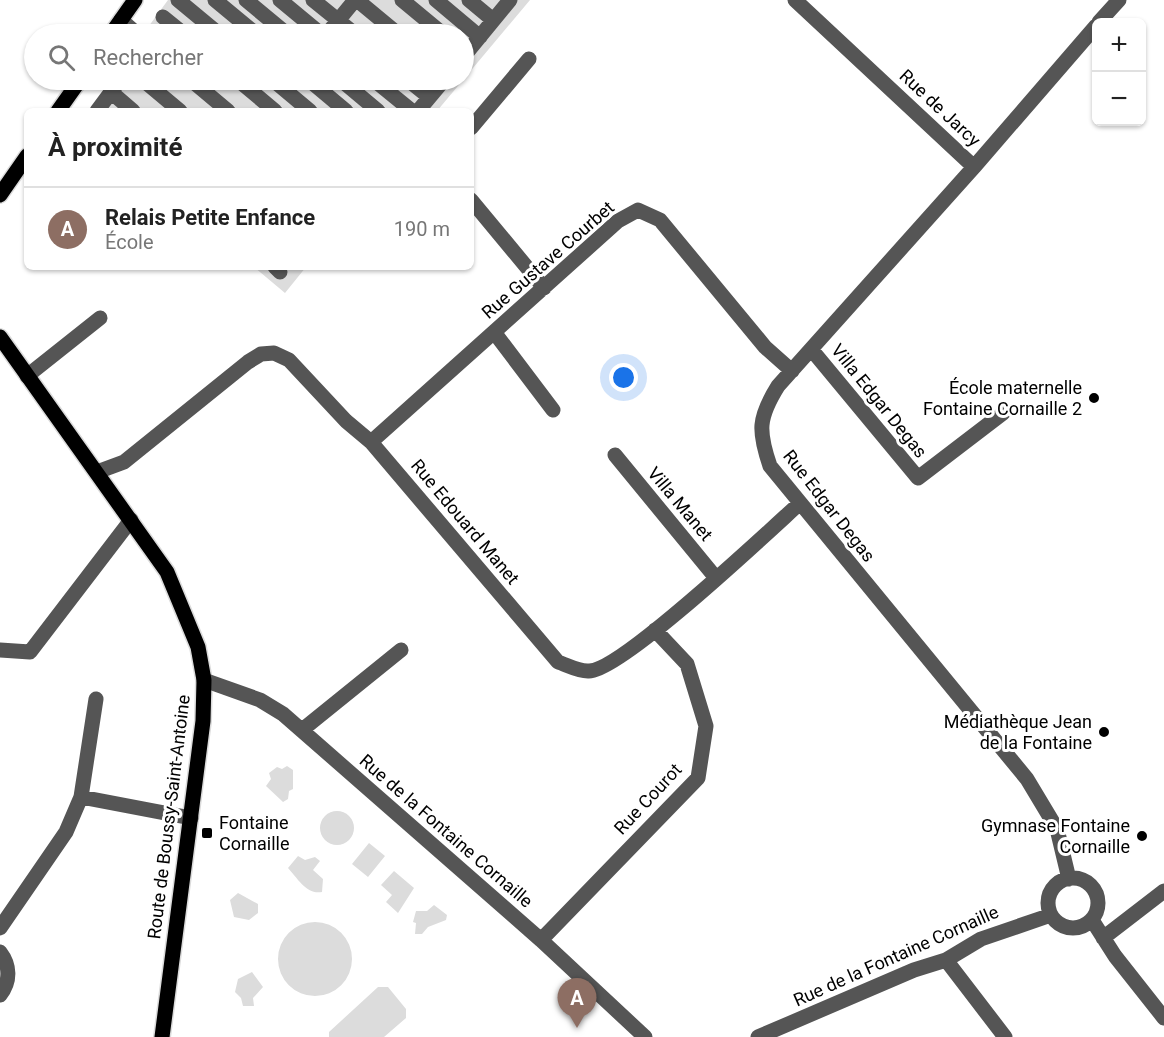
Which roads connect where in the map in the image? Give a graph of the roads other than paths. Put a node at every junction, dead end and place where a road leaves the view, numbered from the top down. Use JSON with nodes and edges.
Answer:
{"nodes":[{"id":1,"x":135,"y":0,"type":"edge"},
{"id":2,"x":178,"y":0,"type":"edge"},
{"id":3,"x":215,"y":0,"type":"edge"},
{"id":4,"x":246,"y":0,"type":"edge"},
{"id":5,"x":280,"y":0,"type":"edge"},
{"id":6,"x":314,"y":0,"type":"edge"},
{"id":7,"x":356,"y":0,"type":"edge"},
{"id":8,"x":402,"y":0,"type":"edge"},
{"id":9,"x":436,"y":0,"type":"edge"},
{"id":10,"x":469,"y":0,"type":"edge"},
{"id":11,"x":795,"y":0,"type":"edge"},
{"id":12,"x":1119,"y":0,"type":"edge"},
{"id":13,"x":506,"y":1,"type":"edge"},
{"id":14,"x":163,"y":17,"type":"dead end"},
{"id":15,"x":1103,"y":18,"type":"edge"},
{"id":16,"x":121,"y":20,"type":"junction"},
{"id":17,"x":493,"y":20,"type":"junction"},
{"id":18,"x":338,"y":21,"type":"junction"},
{"id":19,"x":118,"y":24,"type":"edge"},
{"id":20,"x":126,"y":24,"type":"edge"},
{"id":21,"x":172,"y":24,"type":"edge"},
{"id":22,"x":207,"y":24,"type":"edge"},
{"id":23,"x":244,"y":24,"type":"edge"},
{"id":24,"x":275,"y":24,"type":"edge"},
{"id":25,"x":309,"y":24,"type":"edge"},
{"id":26,"x":335,"y":24,"type":"edge"},
{"id":27,"x":342,"y":24,"type":"edge"},
{"id":28,"x":386,"y":24,"type":"edge"},
{"id":29,"x":431,"y":24,"type":"edge"},
{"id":30,"x":465,"y":24,"type":"edge"},
{"id":31,"x":1092,"y":31,"type":"edge"},
{"id":32,"x":474,"y":32,"type":"edge"},
{"id":33,"x":480,"y":37,"type":"junction"},
{"id":34,"x":474,"y":43,"type":"edge"},
{"id":35,"x":529,"y":59,"type":"dead end"},
{"id":36,"x":73,"y":90,"type":"edge"},
{"id":37,"x":155,"y":90,"type":"edge"},
{"id":38,"x":203,"y":90,"type":"edge"},
{"id":39,"x":248,"y":90,"type":"edge"},
{"id":40,"x":277,"y":90,"type":"edge"},
{"id":41,"x":289,"y":90,"type":"edge"},
{"id":42,"x":321,"y":90,"type":"edge"},
{"id":43,"x":353,"y":90,"type":"edge"},
{"id":44,"x":386,"y":90,"type":"edge"},
{"id":45,"x":420,"y":90,"type":"edge"},
{"id":46,"x":435,"y":90,"type":"edge"},
{"id":47,"x":111,"y":92,"type":"joint"},
{"id":48,"x":429,"y":97,"type":"junction"},
{"id":49,"x":60,"y":108,"type":"edge"},
{"id":50,"x":99,"y":108,"type":"edge"},
{"id":51,"x":130,"y":108,"type":"edge"},
{"id":52,"x":176,"y":108,"type":"edge"},
{"id":53,"x":224,"y":108,"type":"edge"},
{"id":54,"x":267,"y":108,"type":"edge"},
{"id":55,"x":268,"y":108,"type":"edge"},
{"id":56,"x":307,"y":108,"type":"edge"},
{"id":57,"x":342,"y":108,"type":"edge"},
{"id":58,"x":374,"y":108,"type":"edge"},
{"id":59,"x":408,"y":108,"type":"edge"},
{"id":60,"x":420,"y":108,"type":"edge"},
{"id":61,"x":474,"y":124,"type":"edge"},
{"id":62,"x":24,"y":160,"type":"edge"},
{"id":63,"x":974,"y":167,"type":"junction"},
{"id":64,"x":0,"y":195,"type":"edge"},
{"id":65,"x":474,"y":204,"type":"edge"},
{"id":66,"x":544,"y":288,"type":"junction"},
{"id":67,"x":100,"y":318,"type":"dead end"},
{"id":68,"x":494,"y":332,"type":"junction"},
{"id":69,"x":0,"y":337,"type":"edge"},
{"id":70,"x":811,"y":349,"type":"junction"},
{"id":71,"x":792,"y":371,"type":"junction"},
{"id":72,"x":27,"y":376,"type":"junction"},
{"id":73,"x":553,"y":410,"type":"dead end"},
{"id":74,"x":1002,"y":413,"type":"dead end"},
{"id":75,"x":371,"y":442,"type":"junction"},
{"id":76,"x":615,"y":455,"type":"dead end"},
{"id":77,"x":97,"y":472,"type":"junction"},
{"id":78,"x":800,"y":503,"type":"junction"},
{"id":79,"x":131,"y":519,"type":"junction"},
{"id":80,"x":716,"y":578,"type":"junction"},
{"id":81,"x":656,"y":630,"type":"junction"},
{"id":82,"x":0,"y":650,"type":"edge"},
{"id":83,"x":401,"y":650,"type":"dead end"},
{"id":84,"x":204,"y":680,"type":"junction"},
{"id":85,"x":96,"y":699,"type":"dead end"},
{"id":86,"x":302,"y":730,"type":"junction"},
{"id":87,"x":81,"y":797,"type":"junction"},
{"id":88,"x":191,"y":818,"type":"junction"},
{"id":89,"x":1069,"y":879,"type":"junction"},
{"id":90,"x":1164,"y":891,"type":"edge"},
{"id":91,"x":1051,"y":915,"type":"junction"},
{"id":92,"x":1092,"y":920,"type":"junction"},
{"id":93,"x":0,"y":928,"type":"edge"},
{"id":94,"x":1103,"y":939,"type":"junction"},
{"id":95,"x":541,"y":940,"type":"junction"},
{"id":96,"x":0,"y":952,"type":"edge"},
{"id":97,"x":946,"y":960,"type":"junction"},
{"id":98,"x":0,"y":995,"type":"edge"},
{"id":99,"x":1164,"y":1018,"type":"edge"},
{"id":100,"x":164,"y":1036,"type":"edge"},
{"id":101,"x":645,"y":1037,"type":"edge"},
{"id":102,"x":758,"y":1037,"type":"edge"},
{"id":103,"x":1005,"y":1037,"type":"edge"}],
"edges":[{"from":1,"to":16,"type":"main road"},
{"from":2,"to":22,"type":"street"},
{"from":3,"to":23,"type":"street"},
{"from":4,"to":24,"type":"street"},
{"from":5,"to":25,"type":"street"},
{"from":6,"to":18,"type":"street"},
{"from":7,"to":18,"type":"street"},
{"from":7,"to":28,"type":"street"},
{"from":8,"to":29,"type":"street"},
{"from":9,"to":30,"type":"street"},
{"from":10,"to":17,"type":"street"},
{"from":11,"to":63,"type":"street","name":"Rue de Jarcy"},
{"from":12,"to":15,"type":"street"},
{"from":13,"to":17,"type":"street"},
{"from":14,"to":21,"type":"street"},
{"from":16,"to":19,"type":"main road"},
{"from":16,"to":20,"type":"street"},
{"from":17,"to":33,"type":"street"},
{"from":18,"to":26,"type":"street"},
{"from":18,"to":27,"type":"street"},
{"from":31,"to":63,"type":"street","name":"Rue de Jarcy"},
{"from":32,"to":33,"type":"street"},
{"from":33,"to":34,"type":"street"},
{"from":35,"to":61,"type":"street"},
{"from":36,"to":49,"type":"main road"},
{"from":37,"to":52,"type":"street"},
{"from":38,"to":53,"type":"street"},
{"from":39,"to":54,"type":"street"},
{"from":40,"to":55,"type":"street"},
{"from":41,"to":56,"type":"street"},
{"from":42,"to":57,"type":"street"},
{"from":43,"to":58,"type":"street"},
{"from":44,"to":59,"type":"street"},
{"from":45,"to":48,"type":"street"},
{"from":46,"to":48,"type":"street"},
{"from":47,"to":50,"type":"street"},
{"from":47,"to":51,"type":"street"},
{"from":48,"to":60,"type":"street"},
{"from":62,"to":64,"type":"main road"},
{"from":63,"to":70,"type":"street","name":"Rue Edgar Degas"},
{"from":65,"to":66,"type":"street"},
{"from":66,"to":68,"type":"street","name":"Rue Gustave Courbet"},
{"from":66,"to":71,"type":"street","name":"Rue Gustave Courbet"},
{"from":67,"to":72,"type":"street"},
{"from":68,"to":73,"type":"street"},
{"from":68,"to":75,"type":"street","name":"Rue Gustave Courbet"},
{"from":69,"to":72,"type":"main road","name":"Route de Boussy-Saint-Antoine"},
{"from":70,"to":71,"type":"street","name":"Rue Edgar Degas"},
{"from":70,"to":74,"type":"street","name":"Villa Edgar Degas"},
{"from":71,"to":78,"type":"street","name":"Rue Edgar Degas"},
{"from":72,"to":77,"type":"main road","name":"Route de Boussy-Saint-Antoine"},
{"from":75,"to":77,"type":"street","name":"Rue Edouard Manet"},
{"from":75,"to":81,"type":"street","name":"Rue Edouard Manet"},
{"from":76,"to":80,"type":"street","name":"Villa Manet"},
{"from":77,"to":79,"type":"main road","name":"Route de Boussy-Saint-Antoine"},
{"from":78,"to":80,"type":"street","name":"Rue Edouard Manet"},
{"from":78,"to":89,"type":"street","name":"Rue Edgar Degas"},
{"from":79,"to":82,"type":"street"},
{"from":79,"to":84,"type":"main road","name":"Route de Boussy-Saint-Antoine"},
{"from":80,"to":81,"type":"street","name":"Rue Edouard Manet"},
{"from":81,"to":95,"type":"street","name":"Rue Courot"},
{"from":83,"to":86,"type":"street"},
{"from":84,"to":86,"type":"street","name":"Rue de la Fontaine Cornaille"},
{"from":84,"to":88,"type":"main road","name":"Route de Boussy-Saint-Antoine"},
{"from":85,"to":87,"type":"street"},
{"from":86,"to":95,"type":"street","name":"Rue de la Fontaine Cornaille"},
{"from":87,"to":88,"type":"street"},
{"from":87,"to":93,"type":"street"},
{"from":88,"to":100,"type":"main road","name":"Route de Boussy-Saint-Antoine"},
{"from":89,"to":91,"type":"street"},
{"from":89,"to":92,"type":"street"},
{"from":90,"to":94,"type":"street"},
{"from":91,"to":92,"type":"street"},
{"from":91,"to":97,"type":"street","name":"Rue de la Fontaine Cornaille"},
{"from":92,"to":94,"type":"street"},
{"from":94,"to":99,"type":"street"},
{"from":95,"to":101,"type":"street","name":"Rue de la Fontaine Cornaille"},
{"from":96,"to":98,"type":"street"},
{"from":97,"to":102,"type":"street","name":"Rue de la Fontaine Cornaille"},
{"from":97,"to":103,"type":"street"}]}
